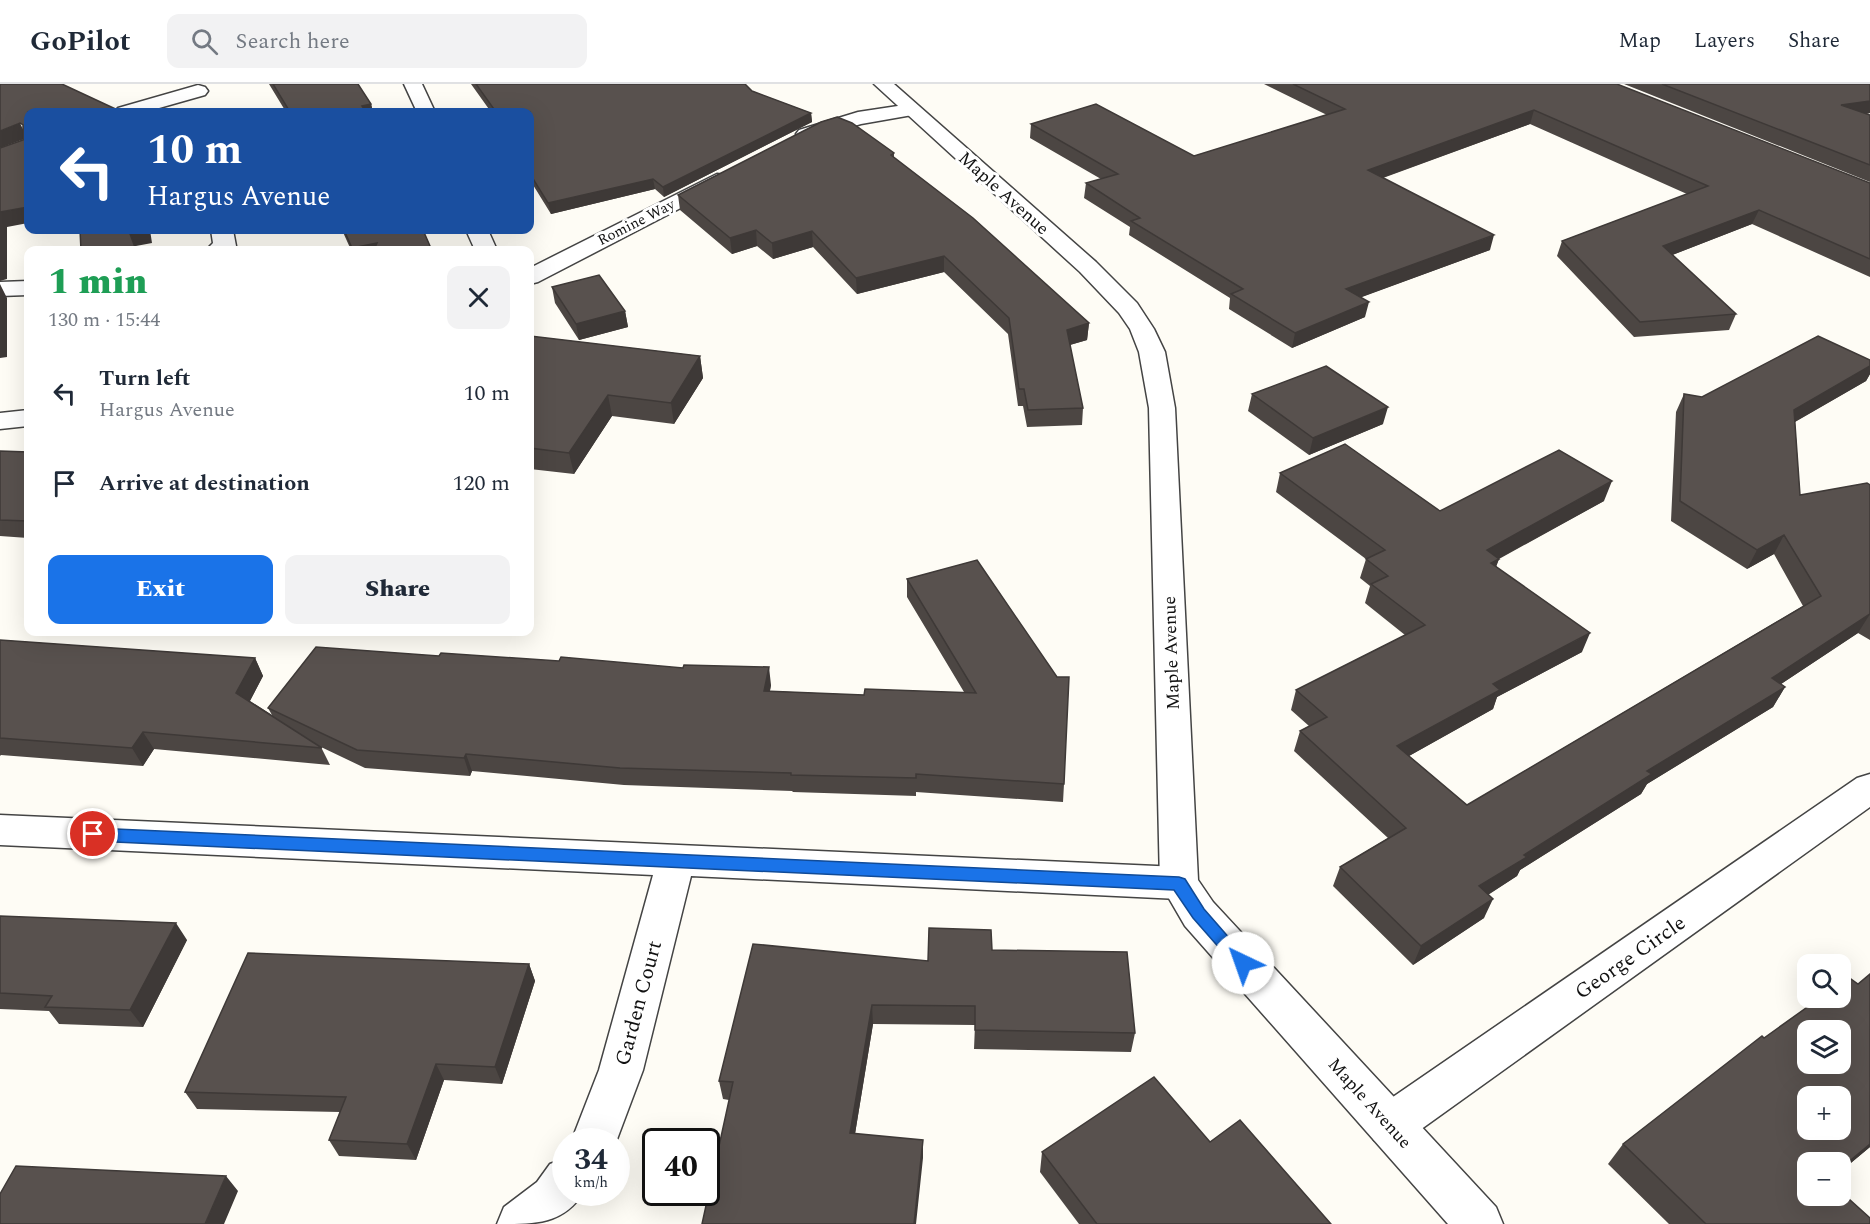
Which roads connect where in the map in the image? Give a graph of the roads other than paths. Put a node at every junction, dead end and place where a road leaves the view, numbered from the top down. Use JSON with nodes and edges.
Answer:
{"nodes":[{"id":1,"x":413,"y":84,"type":"edge"},
{"id":2,"x":884,"y":84,"type":"edge"},
{"id":3,"x":197,"y":88,"type":"edge"},
{"id":4,"x":137,"y":108,"type":"edge"},
{"id":5,"x":201,"y":108,"type":"edge"},
{"id":6,"x":424,"y":108,"type":"edge"},
{"id":7,"x":911,"y":110,"type":"junction"},
{"id":8,"x":783,"y":146,"type":"edge"},
{"id":9,"x":730,"y":173,"type":"edge"},
{"id":10,"x":534,"y":275,"type":"edge"},
{"id":11,"x":24,"y":288,"type":"edge"},
{"id":12,"x":0,"y":289,"type":"edge"},
{"id":13,"x":24,"y":418,"type":"edge"},
{"id":14,"x":0,"y":421,"type":"edge"},
{"id":15,"x":1870,"y":788,"type":"edge"},
{"id":16,"x":0,"y":830,"type":"edge"},
{"id":17,"x":676,"y":862,"type":"junction"},
{"id":18,"x":1179,"y":883,"type":"junction"},
{"id":19,"x":1390,"y":1125,"type":"junction"},
{"id":20,"x":598,"y":1128,"type":"edge"},
{"id":21,"x":552,"y":1199,"type":"edge"},
{"id":22,"x":521,"y":1224,"type":"edge"},
{"id":23,"x":1479,"y":1224,"type":"edge"}],
"edges":[{"from":1,"to":6,"type":"street"},
{"from":2,"to":7,"type":"street","name":"Maple Avenue"},
{"from":3,"to":4,"type":"street"},
{"from":3,"to":5,"type":"street"},
{"from":7,"to":8,"type":"street"},
{"from":7,"to":18,"type":"street","name":"Maple Avenue"},
{"from":9,"to":10,"type":"street","name":"Romine Way"},
{"from":11,"to":12,"type":"street"},
{"from":13,"to":14,"type":"street"},
{"from":15,"to":19,"type":"street","name":"George Circle"},
{"from":16,"to":17,"type":"street"},
{"from":17,"to":18,"type":"street"},
{"from":17,"to":20,"type":"street","name":"Garden Court"},
{"from":18,"to":19,"type":"street","name":"Maple Avenue"},
{"from":19,"to":23,"type":"street","name":"Maple Avenue"},
{"from":21,"to":22,"type":"street"}]}
